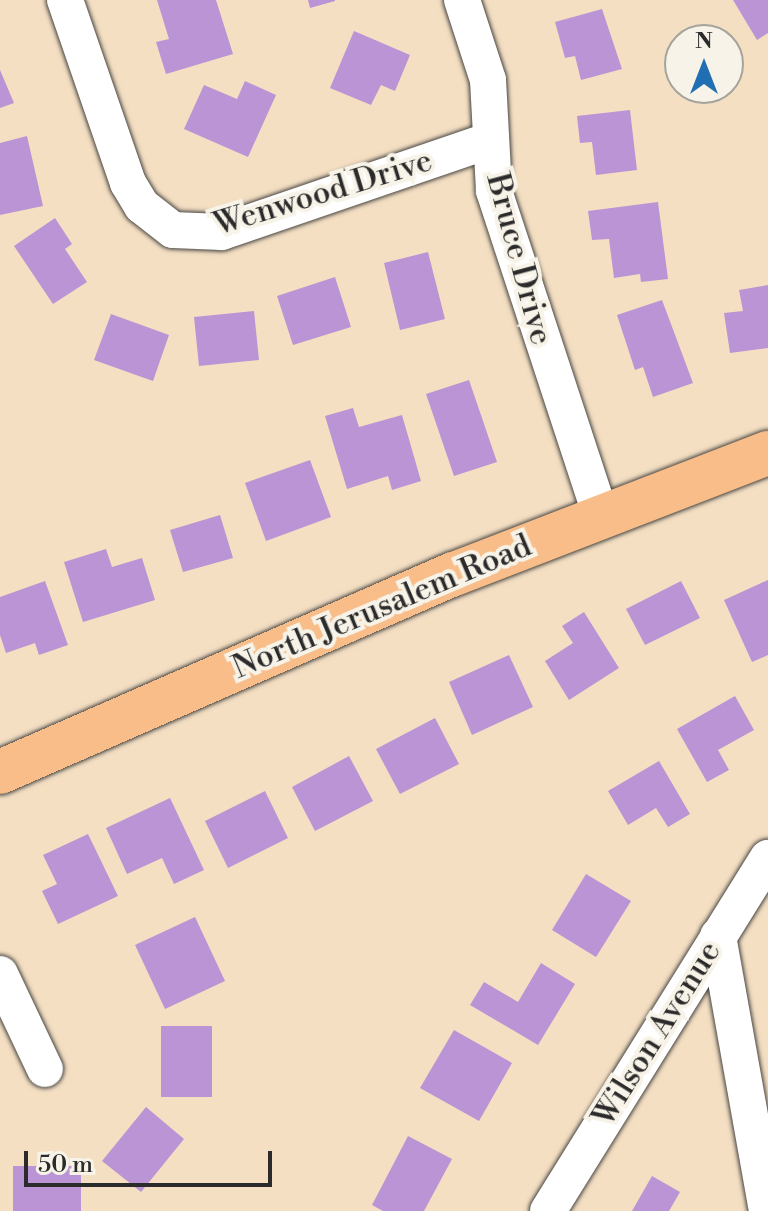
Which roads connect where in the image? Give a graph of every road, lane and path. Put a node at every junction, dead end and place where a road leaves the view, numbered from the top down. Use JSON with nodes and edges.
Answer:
{"nodes":[{"id":1,"x":65,"y":0,"type":"edge"},
{"id":2,"x":462,"y":0,"type":"edge"},
{"id":3,"x":490,"y":140,"type":"junction"},
{"id":4,"x":768,"y":453,"type":"edge"},
{"id":5,"x":600,"y":514,"type":"junction"},
{"id":6,"x":0,"y":772,"type":"edge"},
{"id":7,"x":768,"y":858,"type":"edge"},
{"id":8,"x":718,"y":936,"type":"junction"},
{"id":9,"x":0,"y":974,"type":"edge"},
{"id":10,"x":45,"y":1069,"type":"dead end"},
{"id":11,"x":548,"y":1211,"type":"edge"},
{"id":12,"x":767,"y":1211,"type":"edge"}],
"edges":[{"from":1,"to":3,"type":"street","name":"Wenwood Drive"},
{"from":2,"to":3,"type":"street","name":"Bruce Drive"},
{"from":3,"to":5,"type":"street","name":"Bruce Drive"},
{"from":4,"to":5,"type":"main road","name":"North Jerusalem Road"},
{"from":5,"to":6,"type":"main road","name":"North Jerusalem Road"},
{"from":7,"to":8,"type":"street","name":"Wilson Avenue"},
{"from":8,"to":11,"type":"street","name":"Wilson Avenue"},
{"from":8,"to":12,"type":"street"},
{"from":9,"to":10,"type":"street"}]}
